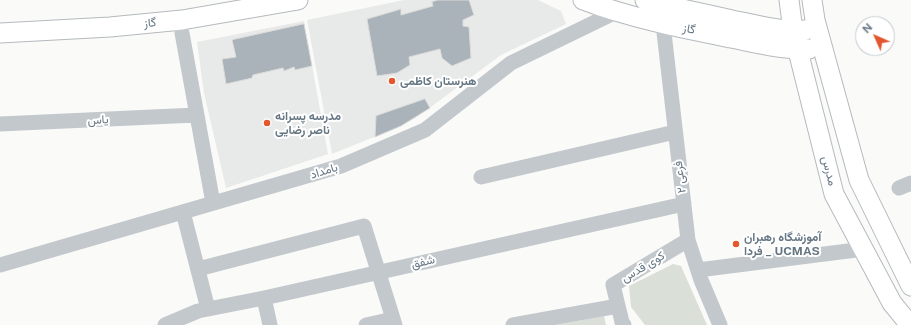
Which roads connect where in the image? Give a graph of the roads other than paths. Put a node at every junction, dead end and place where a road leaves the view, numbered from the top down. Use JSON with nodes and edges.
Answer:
{"nodes":[{"id":1,"x":298,"y":0,"type":"edge"},
{"id":2,"x":582,"y":0,"type":"edge"},
{"id":3,"x":789,"y":0,"type":"edge"},
{"id":4,"x":812,"y":0,"type":"edge"},
{"id":5,"x":657,"y":2,"type":"edge"},
{"id":6,"x":618,"y":11,"type":"junction"},
{"id":7,"x":663,"y":24,"type":"junction"},
{"id":8,"x":817,"y":29,"type":"junction"},
{"id":9,"x":793,"y":31,"type":"junction"},
{"id":10,"x":0,"y":33,"type":"edge"},
{"id":11,"x":182,"y":33,"type":"dead end"},
{"id":12,"x":752,"y":33,"type":"junction"},
{"id":13,"x":822,"y":49,"type":"junction"},
{"id":14,"x":798,"y":50,"type":"junction"},
{"id":15,"x":196,"y":115,"type":"junction"},
{"id":16,"x":0,"y":124,"type":"edge"},
{"id":17,"x":675,"y":132,"type":"junction"},
{"id":18,"x":481,"y":177,"type":"dead end"},
{"id":19,"x":213,"y":203,"type":"junction"},
{"id":20,"x":684,"y":204,"type":"junction"},
{"id":21,"x":183,"y":212,"type":"junction"},
{"id":22,"x":688,"y":240,"type":"junction"},
{"id":23,"x":864,"y":249,"type":"junction"},
{"id":24,"x":0,"y":265,"type":"edge"},
{"id":25,"x":198,"y":269,"type":"junction"},
{"id":26,"x":698,"y":270,"type":"junction"},
{"id":27,"x":378,"y":272,"type":"junction"},
{"id":28,"x":911,"y":286,"type":"edge"},
{"id":29,"x":264,"y":298,"type":"junction"},
{"id":30,"x":618,"y":306,"type":"junction"},
{"id":31,"x":208,"y":309,"type":"junction"},
{"id":32,"x":394,"y":322,"type":"edge"},
{"id":33,"x":165,"y":325,"type":"edge"},
{"id":34,"x":270,"y":325,"type":"edge"},
{"id":35,"x":366,"y":325,"type":"edge"},
{"id":36,"x":513,"y":325,"type":"edge"},
{"id":37,"x":624,"y":325,"type":"edge"},
{"id":38,"x":720,"y":325,"type":"edge"},
{"id":39,"x":910,"y":325,"type":"edge"}],
"edges":[{"from":1,"to":10,"type":"main road","name":"گاز"},
{"from":2,"to":6,"type":"main road","name":"گاز"},
{"from":3,"to":9,"type":"main road","name":"مدرس"},
{"from":4,"to":8,"type":"main road"},
{"from":5,"to":12,"type":"main road","name":"گاز"},
{"from":6,"to":7,"type":"main road","name":"گاز"},
{"from":6,"to":19,"type":"street","name":"بامداد"},
{"from":7,"to":12,"type":"main road","name":"گاز"},
{"from":7,"to":17,"type":"street","name":"فرعی ۲"},
{"from":8,"to":9,"type":"main road","name":"گاز"},
{"from":8,"to":13,"type":"main road"},
{"from":9,"to":12,"type":"main road","name":"گاز"},
{"from":9,"to":14,"type":"main road","name":"مدرس"},
{"from":11,"to":15,"type":"street"},
{"from":12,"to":14,"type":"main road","name":"گاز"},
{"from":13,"to":14,"type":"main road","name":"گاز"},
{"from":13,"to":28,"type":"main road"},
{"from":14,"to":23,"type":"main road","name":"مدرس"},
{"from":15,"to":16,"type":"street","name":"یاس"},
{"from":15,"to":19,"type":"street"},
{"from":17,"to":18,"type":"street"},
{"from":17,"to":20,"type":"street","name":"فرعی ۲"},
{"from":19,"to":21,"type":"street","name":"بامداد"},
{"from":20,"to":22,"type":"street","name":"فرعی ۲"},
{"from":20,"to":27,"type":"street","name":"شفق"},
{"from":21,"to":24,"type":"street","name":"بامداد"},
{"from":21,"to":25,"type":"street"},
{"from":22,"to":26,"type":"street","name":"فرعی ۲"},
{"from":22,"to":30,"type":"street","name":"کوی قدس"},
{"from":23,"to":26,"type":"street"},
{"from":23,"to":39,"type":"main road","name":"مدرس"},
{"from":25,"to":27,"type":"street"},
{"from":25,"to":31,"type":"street"},
{"from":26,"to":38,"type":"street","name":"فرعی ۲"},
{"from":27,"to":29,"type":"street","name":"شفق"},
{"from":27,"to":32,"type":"street"},
{"from":29,"to":31,"type":"street","name":"شفق"},
{"from":29,"to":34,"type":"street"},
{"from":30,"to":36,"type":"street"},
{"from":30,"to":37,"type":"street","name":"کوی قدس"},
{"from":31,"to":33,"type":"street","name":"شفق"},
{"from":32,"to":35,"type":"street"}]}
